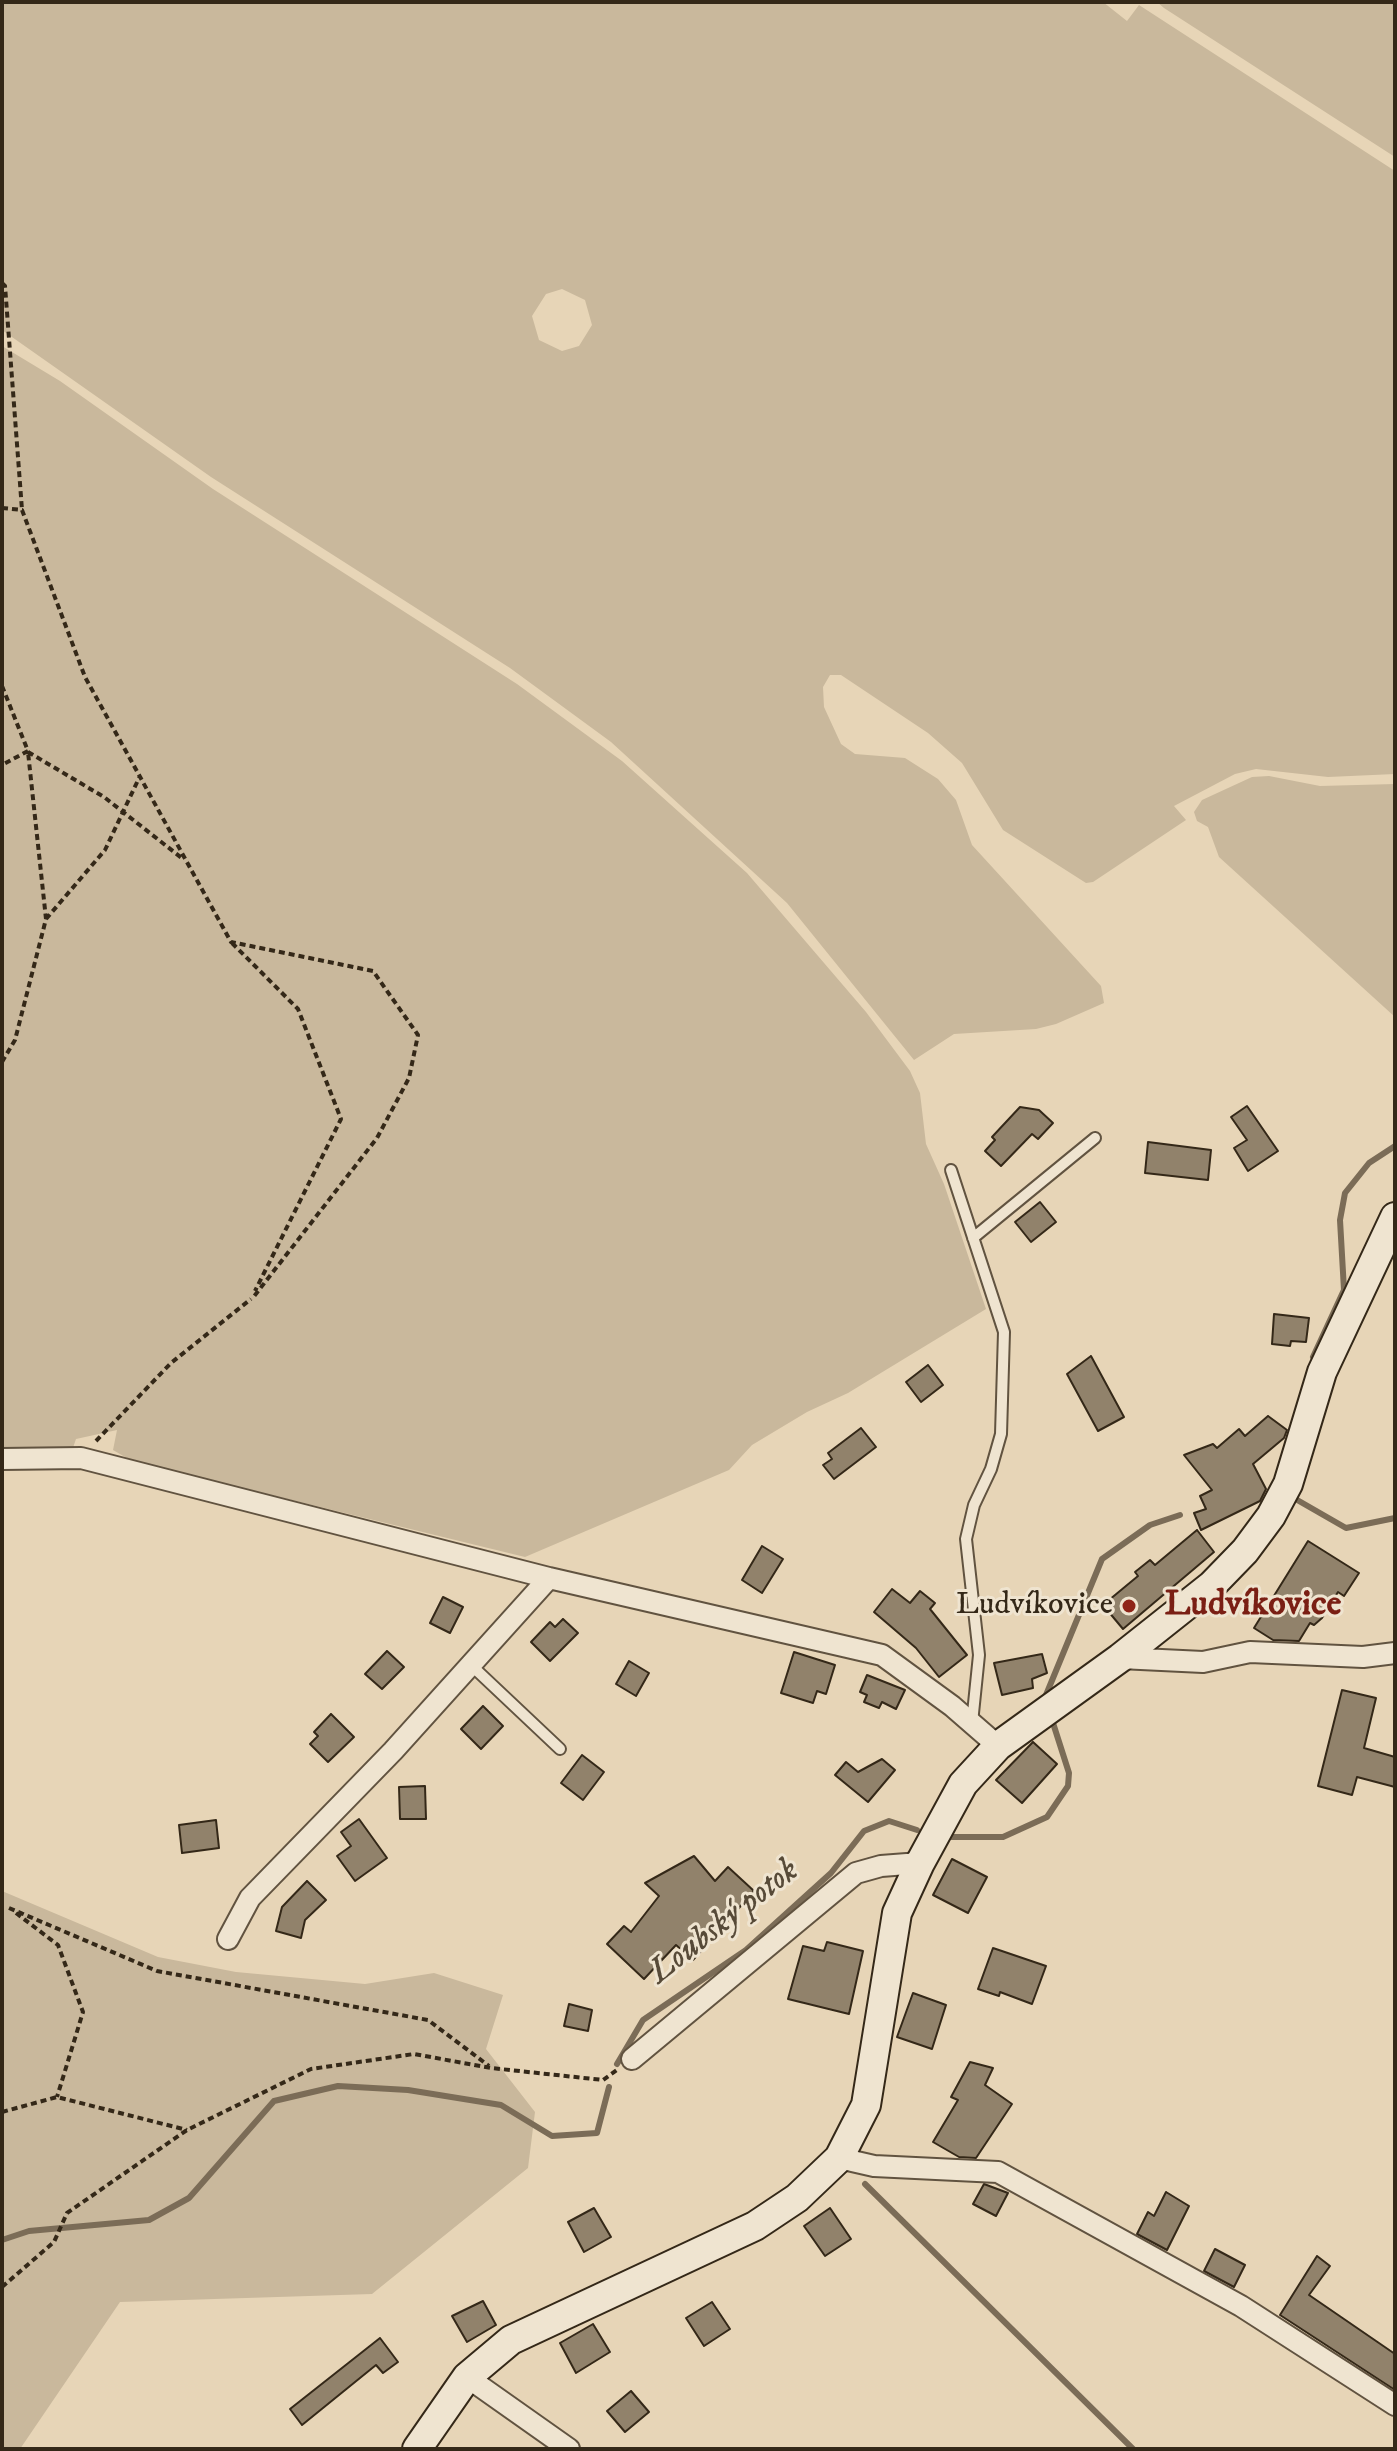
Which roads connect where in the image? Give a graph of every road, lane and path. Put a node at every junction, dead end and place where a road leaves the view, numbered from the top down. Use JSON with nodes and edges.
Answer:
{"nodes":[{"id":1,"x":2,"y":283,"type":"edge"},
{"id":2,"x":2,"y":508,"type":"edge"},
{"id":3,"x":22,"y":510,"type":"junction"},
{"id":4,"x":2,"y":686,"type":"edge"},
{"id":5,"x":28,"y":752,"type":"junction"},
{"id":6,"x":2,"y":765,"type":"edge"},
{"id":7,"x":140,"y":776,"type":"junction"},
{"id":8,"x":123,"y":812,"type":"junction"},
{"id":9,"x":187,"y":862,"type":"junction"},
{"id":10,"x":46,"y":919,"type":"junction"},
{"id":11,"x":231,"y":942,"type":"junction"},
{"id":12,"x":2,"y":1062,"type":"edge"},
{"id":13,"x":1095,"y":1138,"type":"dead end"},
{"id":14,"x":951,"y":1170,"type":"dead end"},
{"id":15,"x":1395,"y":1217,"type":"edge"},
{"id":16,"x":973,"y":1238,"type":"junction"},
{"id":17,"x":252,"y":1299,"type":"junction"},
{"id":18,"x":81,"y":1458,"type":"junction"},
{"id":19,"x":2,"y":1459,"type":"edge"},
{"id":20,"x":549,"y":1578,"type":"junction"},
{"id":21,"x":1395,"y":1653,"type":"edge"},
{"id":22,"x":1120,"y":1658,"type":"junction"},
{"id":23,"x":471,"y":1665,"type":"junction"},
{"id":24,"x":972,"y":1723,"type":"junction"},
{"id":25,"x":998,"y":1746,"type":"junction"},
{"id":26,"x":560,"y":1749,"type":"dead end"},
{"id":27,"x":920,"y":1863,"type":"junction"},
{"id":28,"x":2,"y":1905,"type":"edge"},
{"id":29,"x":9,"y":1908,"type":"junction"},
{"id":30,"x":228,"y":1939,"type":"dead end"},
{"id":31,"x":632,"y":2059,"type":"joint"},
{"id":32,"x":491,"y":2068,"type":"junction"},
{"id":33,"x":57,"y":2097,"type":"junction"},
{"id":34,"x":2,"y":2112,"type":"edge"},
{"id":35,"x":187,"y":2130,"type":"junction"},
{"id":36,"x":839,"y":2158,"type":"junction"},
{"id":37,"x":2,"y":2287,"type":"edge"},
{"id":38,"x":467,"y":2377,"type":"junction"},
{"id":39,"x":1395,"y":2405,"type":"edge"},
{"id":40,"x":417,"y":2449,"type":"edge"},
{"id":41,"x":569,"y":2449,"type":"edge"}],
"edges":[{"from":1,"to":3,"type":"path"},
{"from":2,"to":3,"type":"path"},
{"from":3,"to":7,"type":"path"},
{"from":4,"to":5,"type":"path"},
{"from":5,"to":6,"type":"path"},
{"from":5,"to":8,"type":"path"},
{"from":5,"to":10,"type":"path"},
{"from":7,"to":8,"type":"path"},
{"from":7,"to":9,"type":"path"},
{"from":8,"to":9,"type":"path"},
{"from":8,"to":10,"type":"path"},
{"from":9,"to":11,"type":"path"},
{"from":10,"to":12,"type":"path"},
{"from":11,"to":17,"type":"path"},
{"from":11,"to":17,"type":"path"},
{"from":13,"to":16,"type":"lane"},
{"from":14,"to":16,"type":"lane"},
{"from":15,"to":22,"type":"street"},
{"from":16,"to":24,"type":"lane"},
{"from":17,"to":18,"type":"path"},
{"from":18,"to":19,"type":"street"},
{"from":18,"to":20,"type":"street"},
{"from":20,"to":23,"type":"street"},
{"from":20,"to":24,"type":"street"},
{"from":21,"to":22,"type":"street"},
{"from":22,"to":25,"type":"street"},
{"from":23,"to":26,"type":"lane"},
{"from":23,"to":30,"type":"street"},
{"from":24,"to":25,"type":"street"},
{"from":25,"to":27,"type":"street"},
{"from":27,"to":31,"type":"street"},
{"from":27,"to":36,"type":"street"},
{"from":28,"to":29,"type":"path"},
{"from":29,"to":32,"type":"path"},
{"from":29,"to":33,"type":"path"},
{"from":31,"to":32,"type":"path"},
{"from":32,"to":35,"type":"path"},
{"from":33,"to":34,"type":"path"},
{"from":33,"to":35,"type":"path"},
{"from":35,"to":37,"type":"path"},
{"from":36,"to":38,"type":"street"},
{"from":36,"to":39,"type":"street"},
{"from":38,"to":40,"type":"street"},
{"from":38,"to":41,"type":"street"}]}
